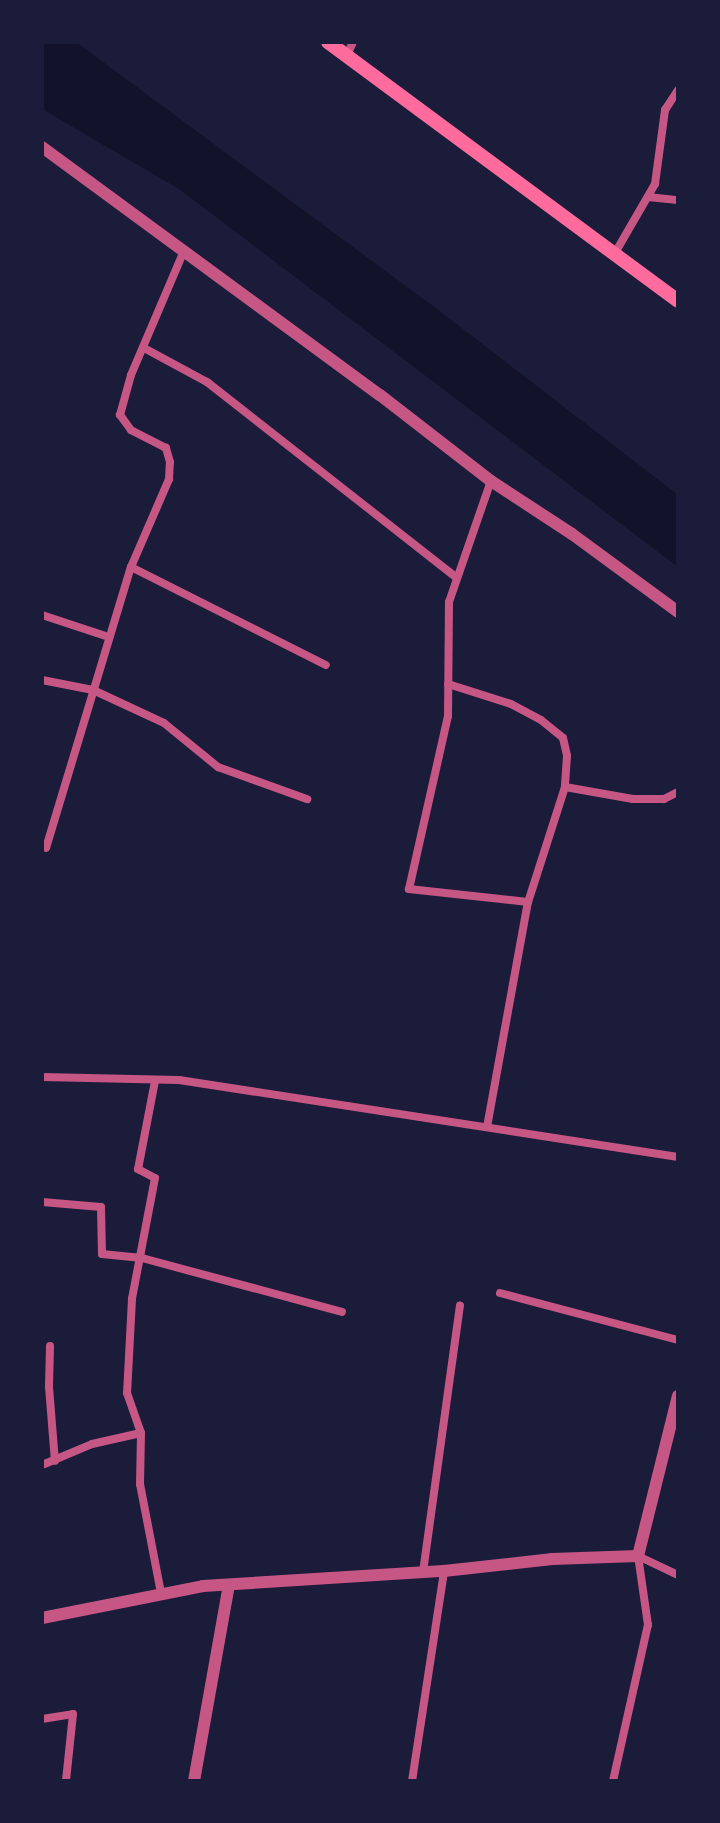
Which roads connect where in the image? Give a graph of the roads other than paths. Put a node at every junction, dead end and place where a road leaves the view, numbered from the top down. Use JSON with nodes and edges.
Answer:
{"nodes":[{"id":1,"x":328,"y":42,"type":"edge"},
{"id":2,"x":350,"y":49,"type":"edge"},
{"id":3,"x":678,"y":90,"type":"edge"},
{"id":4,"x":42,"y":147,"type":"edge"},
{"id":5,"x":648,"y":197,"type":"junction"},
{"id":6,"x":678,"y":200,"type":"edge"},
{"id":7,"x":184,"y":251,"type":"junction"},
{"id":8,"x":615,"y":253,"type":"junction"},
{"id":9,"x":678,"y":301,"type":"edge"},
{"id":10,"x":144,"y":348,"type":"junction"},
{"id":11,"x":491,"y":481,"type":"junction"},
{"id":12,"x":131,"y":567,"type":"junction"},
{"id":13,"x":456,"y":577,"type":"junction"},
{"id":14,"x":678,"y":612,"type":"edge"},
{"id":15,"x":42,"y":615,"type":"edge"},
{"id":16,"x":109,"y":637,"type":"junction"},
{"id":17,"x":326,"y":665,"type":"dead end"},
{"id":18,"x":42,"y":680,"type":"edge"},
{"id":19,"x":448,"y":684,"type":"junction"},
{"id":20,"x":93,"y":690,"type":"junction"},
{"id":21,"x":565,"y":787,"type":"junction"},
{"id":22,"x":678,"y":792,"type":"edge"},
{"id":23,"x":307,"y":799,"type":"dead end"},
{"id":24,"x":46,"y":848,"type":"dead end"},
{"id":25,"x":528,"y":902,"type":"junction"},
{"id":26,"x":42,"y":1077,"type":"edge"},
{"id":27,"x":155,"y":1081,"type":"junction"},
{"id":28,"x":487,"y":1127,"type":"junction"},
{"id":29,"x":678,"y":1157,"type":"edge"},
{"id":30,"x":42,"y":1202,"type":"edge"},
{"id":31,"x":142,"y":1258,"type":"junction"},
{"id":32,"x":500,"y":1293,"type":"dead end"},
{"id":33,"x":460,"y":1306,"type":"dead end"},
{"id":34,"x":342,"y":1312,"type":"dead end"},
{"id":35,"x":678,"y":1340,"type":"edge"},
{"id":36,"x":50,"y":1346,"type":"dead end"},
{"id":37,"x":678,"y":1396,"type":"edge"},
{"id":38,"x":141,"y":1433,"type":"junction"},
{"id":39,"x":55,"y":1461,"type":"junction"},
{"id":40,"x":42,"y":1465,"type":"edge"},
{"id":41,"x":638,"y":1556,"type":"junction"},
{"id":42,"x":444,"y":1571,"type":"junction"},
{"id":43,"x":423,"y":1572,"type":"junction"},
{"id":44,"x":678,"y":1575,"type":"edge"},
{"id":45,"x":229,"y":1585,"type":"junction"},
{"id":46,"x":161,"y":1593,"type":"junction"},
{"id":47,"x":42,"y":1618,"type":"edge"},
{"id":48,"x":42,"y":1719,"type":"edge"},
{"id":49,"x":66,"y":1781,"type":"edge"},
{"id":50,"x":194,"y":1781,"type":"edge"},
{"id":51,"x":412,"y":1781,"type":"edge"},
{"id":52,"x":613,"y":1781,"type":"edge"}],
"edges":[{"from":1,"to":2,"type":"main road"},
{"from":2,"to":8,"type":"main road"},
{"from":3,"to":5,"type":"street"},
{"from":4,"to":7,"type":"street"},
{"from":5,"to":6,"type":"street"},
{"from":5,"to":8,"type":"street"},
{"from":7,"to":10,"type":"street"},
{"from":7,"to":11,"type":"street"},
{"from":8,"to":9,"type":"main road"},
{"from":10,"to":12,"type":"street"},
{"from":10,"to":13,"type":"street"},
{"from":11,"to":13,"type":"street"},
{"from":11,"to":14,"type":"street"},
{"from":12,"to":16,"type":"street"},
{"from":12,"to":17,"type":"street"},
{"from":13,"to":19,"type":"street"},
{"from":15,"to":16,"type":"street"},
{"from":16,"to":20,"type":"street"},
{"from":18,"to":20,"type":"street"},
{"from":19,"to":21,"type":"street"},
{"from":19,"to":25,"type":"street"},
{"from":20,"to":23,"type":"street"},
{"from":20,"to":24,"type":"street"},
{"from":21,"to":22,"type":"street"},
{"from":21,"to":25,"type":"street"},
{"from":25,"to":28,"type":"street"},
{"from":26,"to":27,"type":"street"},
{"from":27,"to":28,"type":"street"},
{"from":27,"to":31,"type":"street"},
{"from":28,"to":29,"type":"street"},
{"from":30,"to":31,"type":"street"},
{"from":31,"to":34,"type":"street"},
{"from":31,"to":38,"type":"street"},
{"from":32,"to":35,"type":"street"},
{"from":33,"to":43,"type":"street"},
{"from":36,"to":39,"type":"street"},
{"from":37,"to":41,"type":"street"},
{"from":38,"to":39,"type":"street"},
{"from":38,"to":46,"type":"street"},
{"from":39,"to":40,"type":"street"},
{"from":41,"to":42,"type":"street"},
{"from":41,"to":44,"type":"street"},
{"from":41,"to":52,"type":"street"},
{"from":42,"to":43,"type":"street"},
{"from":42,"to":51,"type":"street"},
{"from":43,"to":45,"type":"street"},
{"from":45,"to":46,"type":"street"},
{"from":45,"to":50,"type":"street"},
{"from":46,"to":47,"type":"street"},
{"from":48,"to":49,"type":"street"}]}
